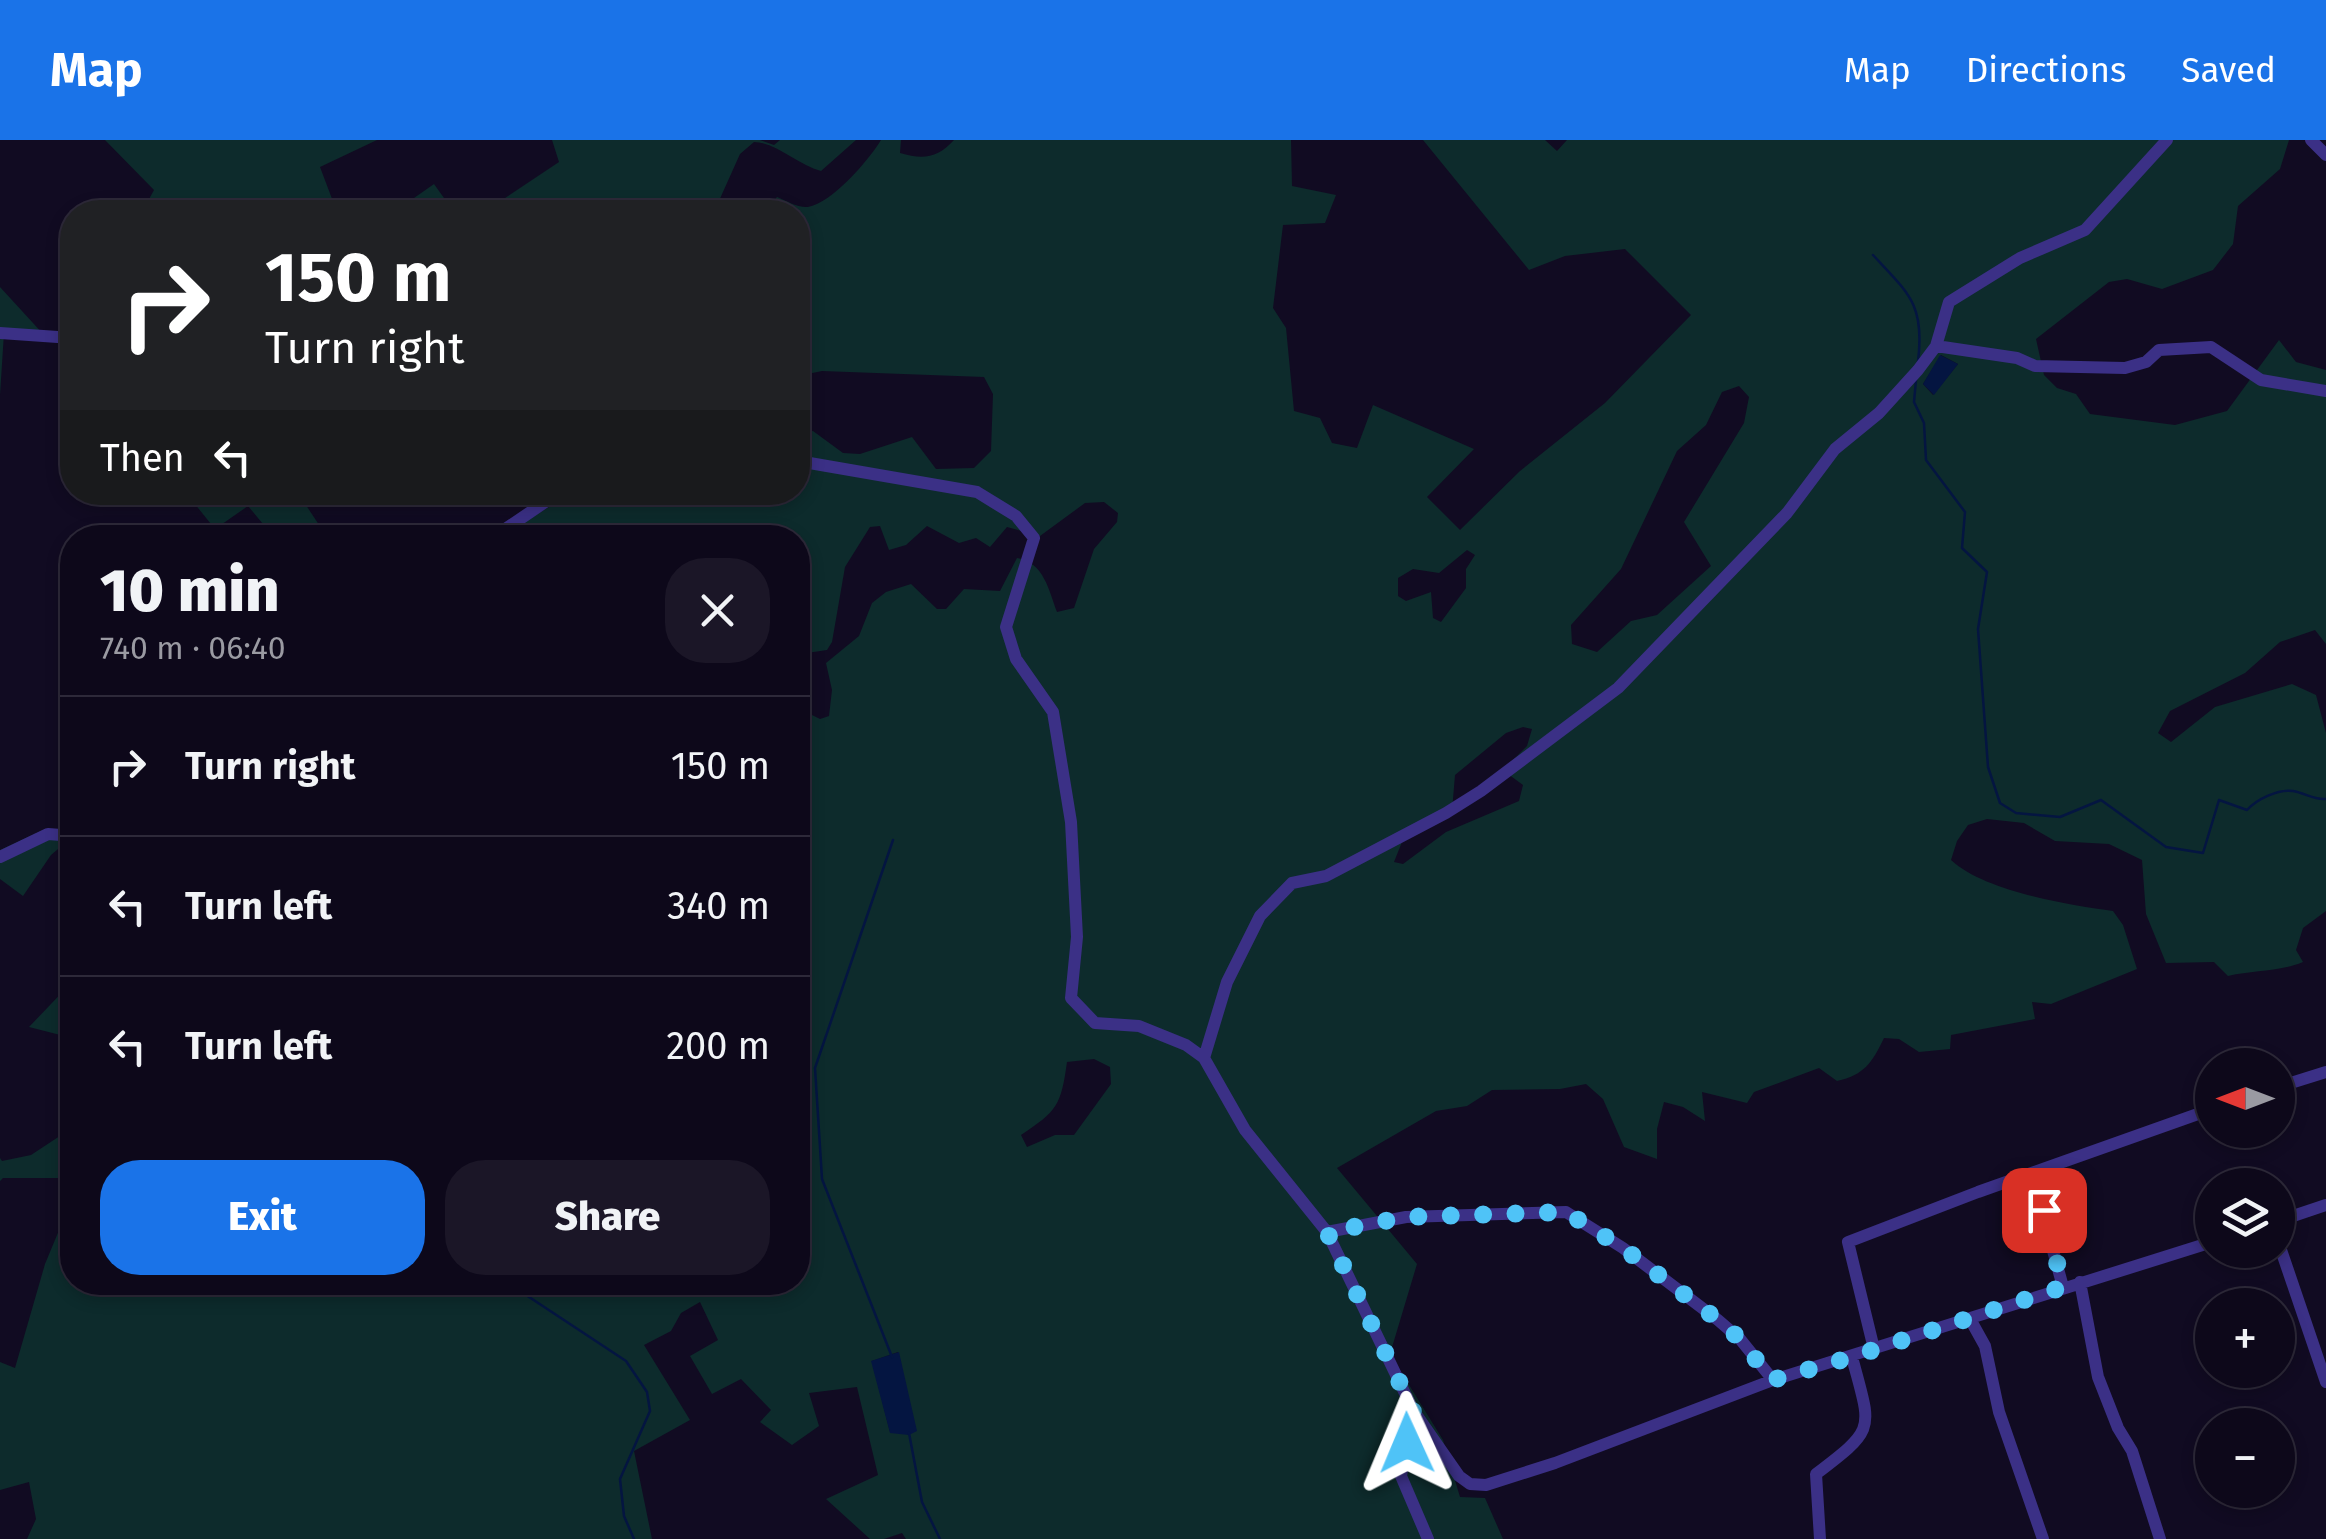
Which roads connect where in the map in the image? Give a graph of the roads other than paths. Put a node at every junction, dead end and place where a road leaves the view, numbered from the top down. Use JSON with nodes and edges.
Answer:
{"nodes":[{"id":1,"x":2167,"y":140,"type":"edge"},
{"id":2,"x":2311,"y":140,"type":"edge"},
{"id":3,"x":2326,"y":154,"type":"edge"},
{"id":4,"x":0,"y":333,"type":"edge"},
{"id":5,"x":60,"y":337,"type":"edge"},
{"id":6,"x":1936,"y":346,"type":"junction"},
{"id":7,"x":2326,"y":391,"type":"edge"},
{"id":8,"x":810,"y":463,"type":"edge"},
{"id":9,"x":541,"y":505,"type":"edge"},
{"id":10,"x":511,"y":525,"type":"edge"},
{"id":11,"x":60,"y":835,"type":"edge"},
{"id":12,"x":0,"y":856,"type":"edge"},
{"id":13,"x":1204,"y":1058,"type":"junction"},
{"id":14,"x":2326,"y":1072,"type":"edge"},
{"id":15,"x":2295,"y":1082,"type":"edge"},
{"id":16,"x":2195,"y":1115,"type":"edge"},
{"id":17,"x":2032,"y":1174,"type":"junction"},
{"id":18,"x":2326,"y":1205,"type":"edge"},
{"id":19,"x":2295,"y":1215,"type":"edge"},
{"id":20,"x":1327,"y":1232,"type":"junction"},
{"id":21,"x":2195,"y":1247,"type":"edge"},
{"id":22,"x":2287,"y":1268,"type":"edge"},
{"id":23,"x":2080,"y":1282,"type":"junction"},
{"id":24,"x":2063,"y":1287,"type":"junction"},
{"id":25,"x":1970,"y":1319,"type":"junction"},
{"id":26,"x":1874,"y":1350,"type":"junction"},
{"id":27,"x":1852,"y":1357,"type":"junction"},
{"id":28,"x":1772,"y":1380,"type":"junction"},
{"id":29,"x":2326,"y":1380,"type":"edge"},
{"id":30,"x":1413,"y":1410,"type":"junction"},
{"id":31,"x":1428,"y":1539,"type":"edge"},
{"id":32,"x":1820,"y":1539,"type":"edge"},
{"id":33,"x":2043,"y":1539,"type":"edge"},
{"id":34,"x":2160,"y":1539,"type":"edge"}],
"edges":[{"from":1,"to":6,"type":"street"},
{"from":2,"to":3,"type":"street"},
{"from":4,"to":5,"type":"street"},
{"from":6,"to":7,"type":"street"},
{"from":6,"to":13,"type":"street"},
{"from":8,"to":13,"type":"street"},
{"from":9,"to":10,"type":"street"},
{"from":11,"to":12,"type":"street"},
{"from":13,"to":20,"type":"street"},
{"from":14,"to":15,"type":"street"},
{"from":16,"to":17,"type":"street"},
{"from":17,"to":24,"type":"street"},
{"from":17,"to":26,"type":"street"},
{"from":18,"to":19,"type":"street"},
{"from":20,"to":28,"type":"street"},
{"from":20,"to":30,"type":"street"},
{"from":21,"to":23,"type":"street"},
{"from":22,"to":29,"type":"street"},
{"from":23,"to":24,"type":"street"},
{"from":23,"to":34,"type":"street"},
{"from":24,"to":25,"type":"street"},
{"from":25,"to":26,"type":"street"},
{"from":25,"to":33,"type":"street"},
{"from":26,"to":27,"type":"street"},
{"from":27,"to":28,"type":"street"},
{"from":27,"to":32,"type":"street"},
{"from":28,"to":30,"type":"street"},
{"from":30,"to":31,"type":"street"}]}
